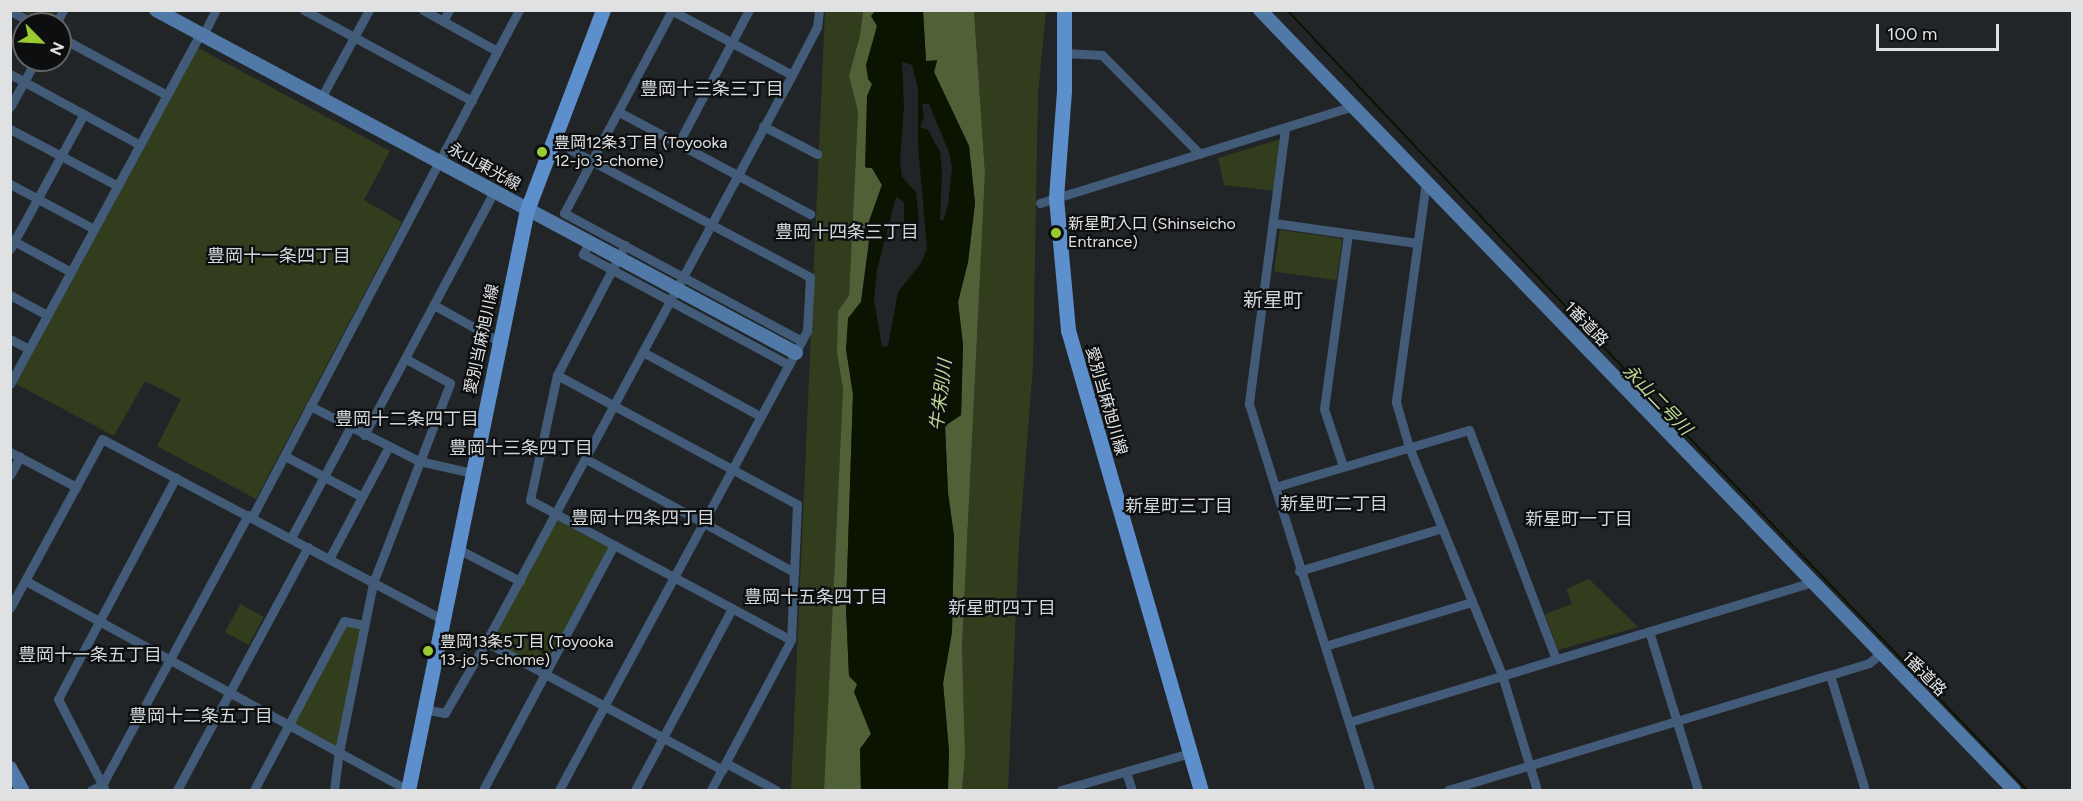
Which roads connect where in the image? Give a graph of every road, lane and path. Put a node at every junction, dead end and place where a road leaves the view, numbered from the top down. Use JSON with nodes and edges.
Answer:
{"nodes":[{"id":1,"x":156,"y":10,"type":"edge"},
{"id":2,"x":216,"y":10,"type":"edge"},
{"id":3,"x":304,"y":10,"type":"edge"},
{"id":4,"x":369,"y":10,"type":"edge"},
{"id":5,"x":423,"y":10,"type":"edge"},
{"id":6,"x":449,"y":10,"type":"edge"},
{"id":7,"x":519,"y":10,"type":"edge"},
{"id":8,"x":603,"y":10,"type":"edge"},
{"id":9,"x":749,"y":10,"type":"edge"},
{"id":10,"x":819,"y":10,"type":"edge"},
{"id":11,"x":1064,"y":10,"type":"edge"},
{"id":12,"x":1260,"y":10,"type":"edge"},
{"id":13,"x":672,"y":11,"type":"edge"},
{"id":14,"x":443,"y":21,"type":"junction"},
{"id":15,"x":201,"y":35,"type":"junction"},
{"id":16,"x":354,"y":38,"type":"junction"},
{"id":17,"x":731,"y":43,"type":"junction"},
{"id":18,"x":72,"y":44,"type":"edge"},
{"id":19,"x":497,"y":51,"type":"junction"},
{"id":20,"x":1065,"y":53,"type":"junction"},
{"id":21,"x":29,"y":72,"type":"edge"},
{"id":22,"x":10,"y":74,"type":"edge"},
{"id":23,"x":792,"y":75,"type":"junction"},
{"id":24,"x":24,"y":82,"type":"junction"},
{"id":25,"x":167,"y":95,"type":"junction"},
{"id":26,"x":321,"y":98,"type":"junction"},
{"id":27,"x":472,"y":101,"type":"junction"},
{"id":28,"x":1354,"y":106,"type":"junction"},
{"id":29,"x":10,"y":107,"type":"edge"},
{"id":30,"x":619,"y":112,"type":"junction"},
{"id":31,"x":84,"y":114,"type":"junction"},
{"id":32,"x":764,"y":126,"type":"junction"},
{"id":33,"x":10,"y":129,"type":"edge"},
{"id":34,"x":1286,"y":129,"type":"junction"},
{"id":35,"x":678,"y":144,"type":"junction"},
{"id":36,"x":140,"y":145,"type":"junction"},
{"id":37,"x":571,"y":150,"type":"dead end"},
{"id":38,"x":817,"y":154,"type":"dead end"},
{"id":39,"x":1200,"y":154,"type":"junction"},
{"id":40,"x":61,"y":156,"type":"junction"},
{"id":41,"x":592,"y":161,"type":"junction"},
{"id":42,"x":440,"y":162,"type":"junction"},
{"id":43,"x":737,"y":176,"type":"junction"},
{"id":44,"x":1426,"y":182,"type":"junction"},
{"id":45,"x":10,"y":184,"type":"edge"},
{"id":46,"x":118,"y":186,"type":"junction"},
{"id":47,"x":494,"y":192,"type":"junction"},
{"id":48,"x":38,"y":198,"type":"junction"},
{"id":49,"x":1056,"y":198,"type":"junction"},
{"id":50,"x":1040,"y":203,"type":"dead end"},
{"id":51,"x":527,"y":210,"type":"junction"},
{"id":52,"x":810,"y":214,"type":"dead end"},
{"id":53,"x":1274,"y":224,"type":"junction"},
{"id":54,"x":711,"y":225,"type":"junction"},
{"id":55,"x":94,"y":229,"type":"junction"},
{"id":56,"x":1348,"y":234,"type":"junction"},
{"id":57,"x":12,"y":243,"type":"edge"},
{"id":58,"x":1417,"y":243,"type":"junction"},
{"id":59,"x":619,"y":258,"type":"junction"},
{"id":60,"x":71,"y":272,"type":"junction"},
{"id":61,"x":677,"y":289,"type":"junction"},
{"id":62,"x":10,"y":295,"type":"edge"},
{"id":63,"x":434,"y":305,"type":"junction"},
{"id":64,"x":47,"y":315,"type":"junction"},
{"id":65,"x":10,"y":339,"type":"edge"},
{"id":66,"x":500,"y":342,"type":"junction"},
{"id":67,"x":29,"y":349,"type":"junction"},
{"id":68,"x":643,"y":352,"type":"junction"},
{"id":69,"x":796,"y":353,"type":"junction"},
{"id":70,"x":406,"y":359,"type":"junction"},
{"id":71,"x":557,"y":375,"type":"junction"},
{"id":72,"x":10,"y":384,"type":"edge"},
{"id":73,"x":615,"y":405,"type":"junction"},
{"id":74,"x":310,"y":406,"type":"junction"},
{"id":75,"x":760,"y":416,"type":"junction"},
{"id":76,"x":350,"y":428,"type":"junction"},
{"id":77,"x":364,"y":435,"type":"junction"},
{"id":78,"x":1409,"y":447,"type":"junction"},
{"id":79,"x":388,"y":448,"type":"junction"},
{"id":80,"x":10,"y":452,"type":"edge"},
{"id":81,"x":285,"y":456,"type":"junction"},
{"id":82,"x":20,"y":458,"type":"junction"},
{"id":83,"x":586,"y":459,"type":"junction"},
{"id":84,"x":419,"y":461,"type":"junction"},
{"id":85,"x":1343,"y":466,"type":"junction"},
{"id":86,"x":732,"y":468,"type":"junction"},
{"id":87,"x":472,"y":473,"type":"junction"},
{"id":88,"x":10,"y":475,"type":"edge"},
{"id":89,"x":176,"y":477,"type":"junction"},
{"id":90,"x":324,"y":477,"type":"junction"},
{"id":91,"x":76,"y":487,"type":"junction"},
{"id":92,"x":1275,"y":487,"type":"junction"},
{"id":93,"x":362,"y":497,"type":"junction"},
{"id":94,"x":556,"y":514,"type":"junction"},
{"id":95,"x":250,"y":516,"type":"junction"},
{"id":96,"x":702,"y":523,"type":"junction"},
{"id":97,"x":1442,"y":528,"type":"junction"},
{"id":98,"x":291,"y":538,"type":"junction"},
{"id":99,"x":614,"y":545,"type":"junction"},
{"id":100,"x":308,"y":547,"type":"junction"},
{"id":101,"x":456,"y":548,"type":"junction"},
{"id":102,"x":329,"y":559,"type":"junction"},
{"id":103,"x":1299,"y":571,"type":"junction"},
{"id":104,"x":794,"y":572,"type":"junction"},
{"id":105,"x":674,"y":577,"type":"junction"},
{"id":106,"x":26,"y":581,"type":"junction"},
{"id":107,"x":520,"y":581,"type":"junction"},
{"id":108,"x":1812,"y":582,"type":"junction"},
{"id":109,"x":373,"y":583,"type":"junction"},
{"id":110,"x":1472,"y":602,"type":"junction"},
{"id":111,"x":11,"y":607,"type":"edge"},
{"id":112,"x":732,"y":608,"type":"junction"},
{"id":113,"x":442,"y":619,"type":"junction"},
{"id":114,"x":100,"y":621,"type":"junction"},
{"id":115,"x":364,"y":625,"type":"junction"},
{"id":116,"x":1649,"y":631,"type":"junction"},
{"id":117,"x":791,"y":640,"type":"junction"},
{"id":118,"x":486,"y":642,"type":"junction"},
{"id":119,"x":1325,"y":646,"type":"junction"},
{"id":120,"x":1881,"y":653,"type":"junction"},
{"id":121,"x":170,"y":659,"type":"junction"},
{"id":122,"x":1556,"y":659,"type":"junction"},
{"id":123,"x":545,"y":674,"type":"junction"},
{"id":124,"x":1502,"y":675,"type":"junction"},
{"id":125,"x":1830,"y":675,"type":"junction"},
{"id":126,"x":230,"y":691,"type":"junction"},
{"id":127,"x":605,"y":706,"type":"junction"},
{"id":128,"x":424,"y":709,"type":"junction"},
{"id":129,"x":1677,"y":720,"type":"junction"},
{"id":130,"x":1349,"y":722,"type":"junction"},
{"id":131,"x":290,"y":724,"type":"junction"},
{"id":132,"x":663,"y":738,"type":"junction"},
{"id":133,"x":339,"y":752,"type":"junction"},
{"id":134,"x":1190,"y":753,"type":"junction"},
{"id":135,"x":1530,"y":765,"type":"junction"},
{"id":136,"x":724,"y":766,"type":"junction"},
{"id":137,"x":10,"y":768,"type":"edge"},
{"id":138,"x":1126,"y":772,"type":"junction"},
{"id":139,"x":104,"y":788,"type":"edge"},
{"id":140,"x":22,"y":790,"type":"edge"},
{"id":141,"x":91,"y":790,"type":"edge"},
{"id":142,"x":177,"y":790,"type":"edge"},
{"id":143,"x":254,"y":790,"type":"edge"},
{"id":144,"x":334,"y":790,"type":"edge"},
{"id":145,"x":408,"y":790,"type":"edge"},
{"id":146,"x":483,"y":790,"type":"edge"},
{"id":147,"x":559,"y":790,"type":"edge"},
{"id":148,"x":635,"y":790,"type":"edge"},
{"id":149,"x":711,"y":790,"type":"edge"},
{"id":150,"x":776,"y":790,"type":"edge"},
{"id":151,"x":1064,"y":790,"type":"edge"},
{"id":152,"x":1132,"y":790,"type":"edge"},
{"id":153,"x":1201,"y":790,"type":"edge"},
{"id":154,"x":1370,"y":790,"type":"edge"},
{"id":155,"x":1448,"y":790,"type":"edge"},
{"id":156,"x":1537,"y":790,"type":"edge"},
{"id":157,"x":1698,"y":790,"type":"edge"},
{"id":158,"x":1865,"y":790,"type":"edge"},
{"id":159,"x":2014,"y":790,"type":"edge"}],
"edges":[{"from":1,"to":15,"type":"street","name":"永山東光線"},
{"from":2,"to":15,"type":"street"},
{"from":3,"to":16,"type":"street"},
{"from":4,"to":16,"type":"street"},
{"from":5,"to":14,"type":"street"},
{"from":6,"to":14,"type":"street"},
{"from":7,"to":19,"type":"street"},
{"from":8,"to":51,"type":"main road","name":"愛別当麻旭川線"},
{"from":9,"to":17,"type":"street"},
{"from":10,"to":23,"type":"street"},
{"from":11,"to":20,"type":"main road","name":"愛別当麻旭川線"},
{"from":12,"to":28,"type":"street","name":"1番道路"},
{"from":13,"to":17,"type":"street"},
{"from":13,"to":30,"type":"street"},
{"from":14,"to":19,"type":"street"},
{"from":15,"to":25,"type":"street"},
{"from":15,"to":26,"type":"street","name":"永山東光線"},
{"from":16,"to":26,"type":"street"},
{"from":16,"to":27,"type":"street"},
{"from":17,"to":23,"type":"street"},
{"from":17,"to":35,"type":"street"},
{"from":18,"to":25,"type":"street"},
{"from":19,"to":27,"type":"street"},
{"from":20,"to":39,"type":"street"},
{"from":20,"to":49,"type":"main road","name":"愛別当麻旭川線"},
{"from":21,"to":24,"type":"street"},
{"from":22,"to":24,"type":"street"},
{"from":23,"to":32,"type":"street"},
{"from":24,"to":29,"type":"street"},
{"from":24,"to":31,"type":"street"},
{"from":25,"to":36,"type":"street"},
{"from":26,"to":42,"type":"street","name":"永山東光線"},
{"from":27,"to":42,"type":"street"},
{"from":28,"to":34,"type":"street"},
{"from":28,"to":44,"type":"street","name":"1番道路"},
{"from":30,"to":35,"type":"street"},
{"from":30,"to":41,"type":"street"},
{"from":31,"to":36,"type":"street"},
{"from":31,"to":40,"type":"street"},
{"from":32,"to":38,"type":"street"},
{"from":32,"to":43,"type":"street"},
{"from":33,"to":40,"type":"street"},
{"from":34,"to":39,"type":"street"},
{"from":34,"to":53,"type":"street"},
{"from":35,"to":43,"type":"street"},
{"from":36,"to":46,"type":"street"},
{"from":37,"to":41,"type":"street"},
{"from":39,"to":49,"type":"street"},
{"from":40,"to":46,"type":"street"},
{"from":40,"to":48,"type":"street"},
{"from":41,"to":54,"type":"street"},
{"from":41,"to":59,"type":"street"},
{"from":42,"to":47,"type":"street","name":"永山東光線"},
{"from":42,"to":74,"type":"street"},
{"from":43,"to":52,"type":"street"},
{"from":43,"to":54,"type":"street"},
{"from":44,"to":58,"type":"street"},
{"from":44,"to":108,"type":"street","name":"1番道路"},
{"from":45,"to":48,"type":"street"},
{"from":46,"to":55,"type":"street"},
{"from":47,"to":51,"type":"street","name":"永山東光線"},
{"from":47,"to":63,"type":"street"},
{"from":48,"to":55,"type":"street"},
{"from":48,"to":57,"type":"street"},
{"from":49,"to":50,"type":"street"},
{"from":49,"to":134,"type":"main road","name":"愛別当麻旭川線"},
{"from":51,"to":59,"type":"street","name":"永山東光線"},
{"from":51,"to":66,"type":"main road","name":"愛別当麻旭川線"},
{"from":53,"to":56,"type":"street"},
{"from":53,"to":92,"type":"street"},
{"from":54,"to":61,"type":"street"},
{"from":54,"to":69,"type":"street"},
{"from":55,"to":60,"type":"street"},
{"from":56,"to":58,"type":"street"},
{"from":56,"to":85,"type":"street"},
{"from":57,"to":60,"type":"street"},
{"from":58,"to":78,"type":"street"},
{"from":59,"to":61,"type":"street","name":"永山東光線"},
{"from":59,"to":71,"type":"street"},
{"from":60,"to":64,"type":"street"},
{"from":61,"to":68,"type":"street"},
{"from":61,"to":69,"type":"street","name":"永山東光線"},
{"from":62,"to":64,"type":"street"},
{"from":63,"to":66,"type":"street"},
{"from":63,"to":70,"type":"street"},
{"from":64,"to":67,"type":"street"},
{"from":65,"to":67,"type":"street"},
{"from":66,"to":87,"type":"main road","name":"愛別当麻旭川線"},
{"from":67,"to":72,"type":"street"},
{"from":68,"to":73,"type":"street"},
{"from":68,"to":75,"type":"street"},
{"from":69,"to":75,"type":"street"},
{"from":70,"to":77,"type":"street"},
{"from":70,"to":84,"type":"street"},
{"from":71,"to":73,"type":"street"},
{"from":71,"to":94,"type":"street"},
{"from":73,"to":83,"type":"street"},
{"from":73,"to":86,"type":"street"},
{"from":74,"to":76,"type":"street"},
{"from":74,"to":81,"type":"street"},
{"from":75,"to":86,"type":"street"},
{"from":76,"to":77,"type":"street"},
{"from":76,"to":90,"type":"street"},
{"from":77,"to":79,"type":"street"},
{"from":78,"to":85,"type":"street"},
{"from":78,"to":97,"type":"street"},
{"from":78,"to":122,"type":"street"},
{"from":79,"to":84,"type":"street"},
{"from":79,"to":93,"type":"street"},
{"from":80,"to":82,"type":"street"},
{"from":81,"to":90,"type":"street"},
{"from":81,"to":95,"type":"street"},
{"from":82,"to":88,"type":"street"},
{"from":82,"to":91,"type":"street"},
{"from":83,"to":94,"type":"street"},
{"from":83,"to":96,"type":"street"},
{"from":84,"to":87,"type":"street"},
{"from":84,"to":109,"type":"street"},
{"from":85,"to":92,"type":"street"},
{"from":86,"to":96,"type":"street"},
{"from":86,"to":104,"type":"street"},
{"from":87,"to":101,"type":"main road","name":"愛別当麻旭川線"},
{"from":89,"to":91,"type":"street"},
{"from":89,"to":95,"type":"street"},
{"from":89,"to":114,"type":"street"},
{"from":90,"to":93,"type":"street"},
{"from":90,"to":98,"type":"street"},
{"from":91,"to":106,"type":"street"},
{"from":92,"to":103,"type":"street"},
{"from":93,"to":102,"type":"street"},
{"from":94,"to":99,"type":"street"},
{"from":94,"to":107,"type":"street"},
{"from":95,"to":98,"type":"street"},
{"from":95,"to":121,"type":"street"},
{"from":96,"to":104,"type":"street"},
{"from":96,"to":105,"type":"street"},
{"from":97,"to":103,"type":"street"},
{"from":97,"to":110,"type":"street"},
{"from":98,"to":100,"type":"street"},
{"from":99,"to":105,"type":"street"},
{"from":99,"to":123,"type":"street"},
{"from":100,"to":102,"type":"street"},
{"from":100,"to":126,"type":"street"},
{"from":101,"to":107,"type":"street"},
{"from":101,"to":113,"type":"main road","name":"愛別当麻旭川線"},
{"from":102,"to":109,"type":"street"},
{"from":103,"to":119,"type":"street"},
{"from":104,"to":117,"type":"street"},
{"from":105,"to":112,"type":"street"},
{"from":105,"to":127,"type":"street"},
{"from":106,"to":111,"type":"street"},
{"from":106,"to":114,"type":"street"},
{"from":107,"to":118,"type":"street"},
{"from":108,"to":116,"type":"street"},
{"from":108,"to":120,"type":"street","name":"1番道路"},
{"from":109,"to":113,"type":"street"},
{"from":109,"to":115,"type":"street"},
{"from":110,"to":119,"type":"street"},
{"from":110,"to":124,"type":"street"},
{"from":112,"to":117,"type":"street"},
{"from":112,"to":132,"type":"street"},
{"from":113,"to":128,"type":"main road","name":"愛別当麻旭川線"},
{"from":114,"to":121,"type":"street"},
{"from":114,"to":139,"type":"street"},
{"from":115,"to":131,"type":"street"},
{"from":115,"to":133,"type":"street"},
{"from":116,"to":122,"type":"street"},
{"from":116,"to":129,"type":"street"},
{"from":117,"to":136,"type":"street"},
{"from":118,"to":123,"type":"street"},
{"from":118,"to":128,"type":"street"},
{"from":119,"to":130,"type":"street"},
{"from":120,"to":125,"type":"street"},
{"from":120,"to":159,"type":"street","name":"1番道路"},
{"from":121,"to":126,"type":"street"},
{"from":121,"to":139,"type":"street"},
{"from":122,"to":124,"type":"street"},
{"from":123,"to":127,"type":"street"},
{"from":123,"to":146,"type":"street"},
{"from":124,"to":130,"type":"street"},
{"from":124,"to":135,"type":"street"},
{"from":125,"to":129,"type":"street"},
{"from":125,"to":158,"type":"street"},
{"from":126,"to":131,"type":"street"},
{"from":126,"to":142,"type":"street"},
{"from":127,"to":132,"type":"street"},
{"from":127,"to":147,"type":"street"},
{"from":128,"to":145,"type":"main road","name":"愛別当麻旭川線"},
{"from":129,"to":135,"type":"street"},
{"from":129,"to":157,"type":"street"},
{"from":130,"to":154,"type":"street"},
{"from":131,"to":133,"type":"street"},
{"from":131,"to":143,"type":"street"},
{"from":132,"to":136,"type":"street"},
{"from":132,"to":148,"type":"street"},
{"from":133,"to":144,"type":"street"},
{"from":133,"to":145,"type":"street"},
{"from":134,"to":138,"type":"street"},
{"from":134,"to":153,"type":"main road","name":"愛別当麻旭川線"},
{"from":135,"to":155,"type":"street"},
{"from":135,"to":156,"type":"street"},
{"from":136,"to":149,"type":"street"},
{"from":136,"to":150,"type":"street"},
{"from":137,"to":140,"type":"street"},
{"from":138,"to":151,"type":"street"},
{"from":138,"to":152,"type":"street"},
{"from":139,"to":141,"type":"street"}]}
